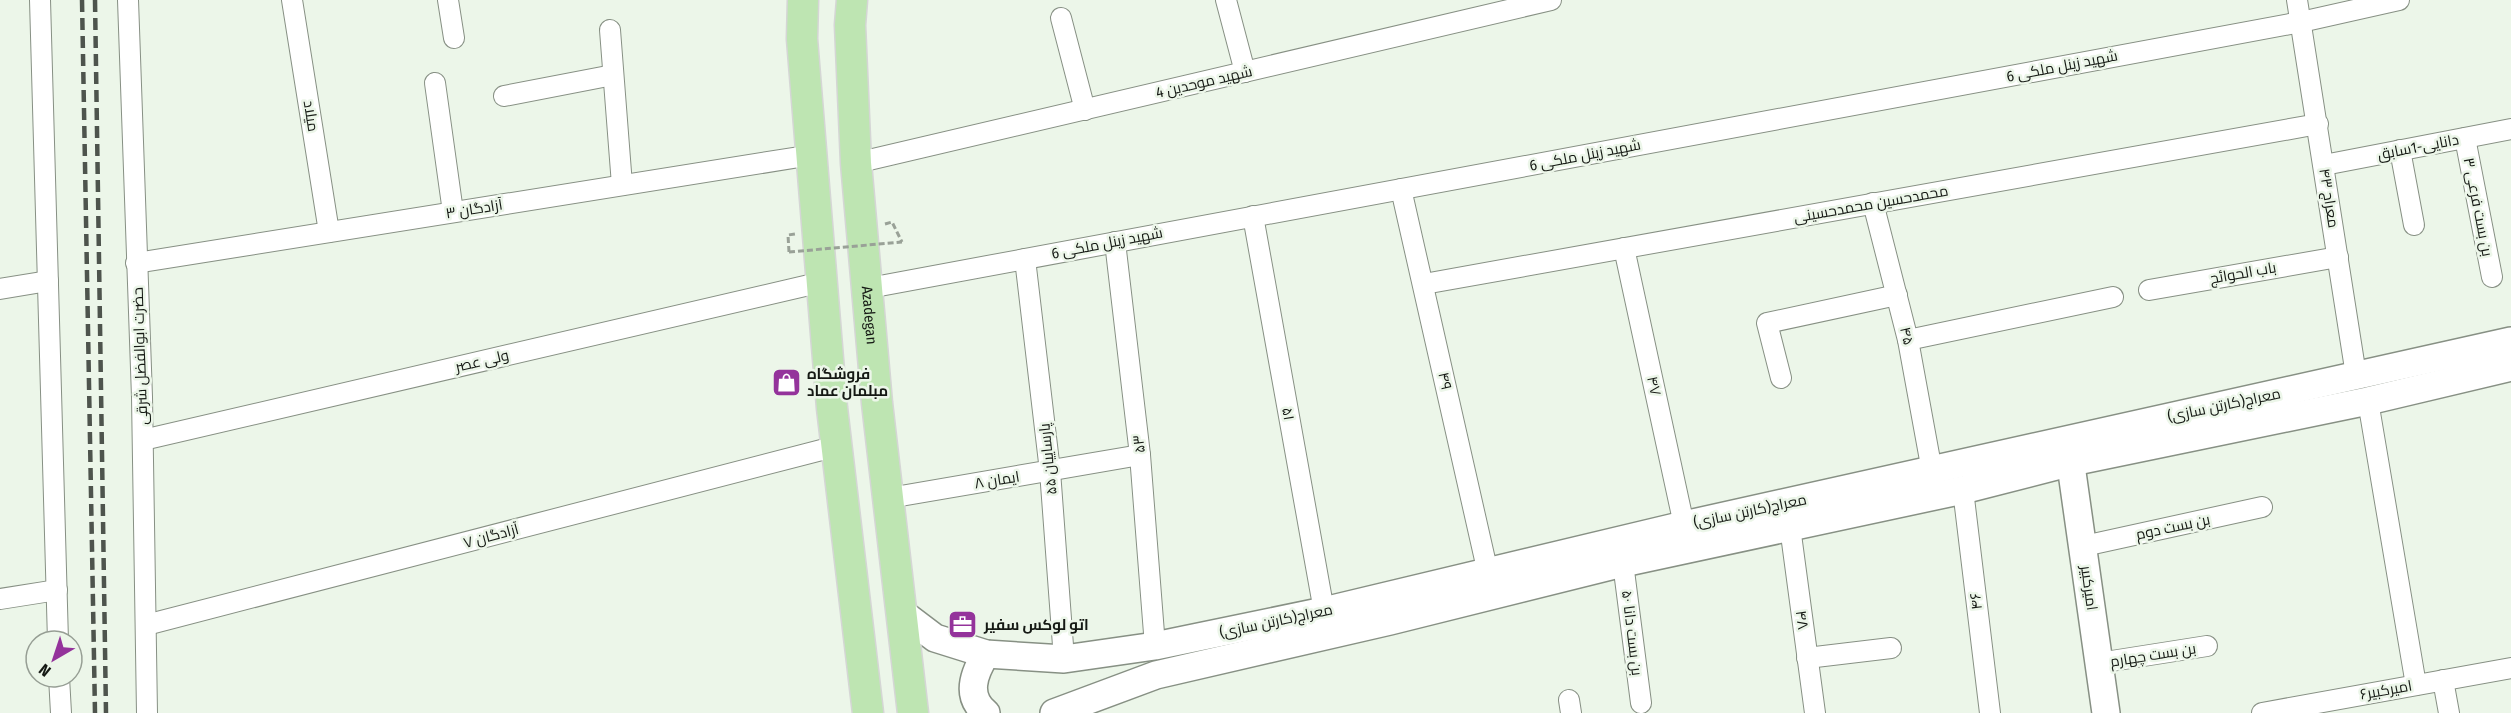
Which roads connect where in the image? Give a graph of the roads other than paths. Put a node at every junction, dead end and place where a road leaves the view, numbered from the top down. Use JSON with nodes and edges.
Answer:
{"nodes":[{"id":1,"x":40,"y":0,"type":"edge"},
{"id":2,"x":128,"y":0,"type":"edge"},
{"id":3,"x":292,"y":0,"type":"edge"},
{"id":4,"x":447,"y":0,"type":"edge"},
{"id":5,"x":794,"y":0,"type":"edge"},
{"id":6,"x":803,"y":0,"type":"edge"},
{"id":7,"x":1226,"y":0,"type":"edge"},
{"id":8,"x":1551,"y":0,"type":"edge"},
{"id":9,"x":2296,"y":0,"type":"edge"},
{"id":10,"x":2399,"y":0,"type":"edge"},
{"id":11,"x":848,"y":8,"type":"edge"},
{"id":12,"x":1061,"y":18,"type":"dead end"},
{"id":13,"x":2301,"y":22,"type":"junction"},
{"id":14,"x":610,"y":30,"type":"dead end"},
{"id":15,"x":454,"y":38,"type":"dead end"},
{"id":16,"x":802,"y":39,"type":"junction"},
{"id":17,"x":1245,"y":72,"type":"junction"},
{"id":18,"x":613,"y":75,"type":"junction"},
{"id":19,"x":435,"y":83,"type":"dead end"},
{"id":20,"x":504,"y":96,"type":"dead end"},
{"id":21,"x":1085,"y":110,"type":"junction"},
{"id":22,"x":2318,"y":124,"type":"junction"},
{"id":23,"x":2511,"y":129,"type":"edge"},
{"id":24,"x":2465,"y":138,"type":"junction"},
{"id":25,"x":2400,"y":150,"type":"junction"},
{"id":26,"x":812,"y":155,"type":"junction"},
{"id":27,"x":856,"y":163,"type":"junction"},
{"id":28,"x":2324,"y":165,"type":"junction"},
{"id":29,"x":622,"y":185,"type":"junction"},
{"id":30,"x":1401,"y":189,"type":"junction"},
{"id":31,"x":1873,"y":204,"type":"junction"},
{"id":32,"x":453,"y":212,"type":"junction"},
{"id":33,"x":1253,"y":216,"type":"junction"},
{"id":34,"x":2414,"y":225,"type":"dead end"},
{"id":35,"x":329,"y":232,"type":"junction"},
{"id":36,"x":1115,"y":242,"type":"junction"},
{"id":37,"x":1624,"y":248,"type":"junction"},
{"id":38,"x":2338,"y":256,"type":"junction"},
{"id":39,"x":1025,"y":259,"type":"junction"},
{"id":40,"x":136,"y":263,"type":"junction"},
{"id":41,"x":2492,"y":277,"type":"dead end"},
{"id":42,"x":48,"y":281,"type":"junction"},
{"id":43,"x":822,"y":282,"type":"junction"},
{"id":44,"x":1424,"y":284,"type":"junction"},
{"id":45,"x":869,"y":288,"type":"junction"},
{"id":46,"x":0,"y":289,"type":"edge"},
{"id":47,"x":2149,"y":290,"type":"dead end"},
{"id":48,"x":1897,"y":295,"type":"junction"},
{"id":49,"x":2113,"y":297,"type":"dead end"},
{"id":50,"x":1908,"y":340,"type":"junction"},
{"id":51,"x":2511,"y":341,"type":"edge"},
{"id":52,"x":2511,"y":367,"type":"edge"},
{"id":53,"x":2356,"y":375,"type":"junction"},
{"id":54,"x":1781,"y":378,"type":"dead end"},
{"id":55,"x":2368,"y":401,"type":"junction"},
{"id":56,"x":143,"y":440,"type":"junction"},
{"id":57,"x":837,"y":446,"type":"junction"},
{"id":58,"x":2070,"y":451,"type":"junction"},
{"id":59,"x":1140,"y":455,"type":"junction"},
{"id":60,"x":1050,"y":471,"type":"junction"},
{"id":61,"x":1932,"y":471,"type":"junction"},
{"id":62,"x":1963,"y":490,"type":"junction"},
{"id":63,"x":889,"y":498,"type":"junction"},
{"id":64,"x":2262,"y":507,"type":"dead end"},
{"id":65,"x":1684,"y":525,"type":"junction"},
{"id":66,"x":1790,"y":526,"type":"junction"},
{"id":67,"x":2084,"y":546,"type":"junction"},
{"id":68,"x":1623,"y":563,"type":"junction"},
{"id":69,"x":1488,"y":573,"type":"junction"},
{"id":70,"x":57,"y":590,"type":"junction"},
{"id":71,"x":0,"y":599,"type":"edge"},
{"id":72,"x":1324,"y":611,"type":"junction"},
{"id":73,"x":902,"y":613,"type":"junction"},
{"id":74,"x":146,"y":625,"type":"junction"},
{"id":75,"x":58,"y":629,"type":"edge"},
{"id":76,"x":1155,"y":646,"type":"junction"},
{"id":77,"x":2207,"y":646,"type":"dead end"},
{"id":78,"x":1891,"y":648,"type":"dead end"},
{"id":79,"x":986,"y":654,"type":"junction"},
{"id":80,"x":1807,"y":658,"type":"junction"},
{"id":81,"x":1064,"y":659,"type":"junction"},
{"id":82,"x":2099,"y":663,"type":"junction"},
{"id":83,"x":2511,"y":668,"type":"edge"},
{"id":84,"x":2443,"y":680,"type":"junction"},
{"id":85,"x":2416,"y":685,"type":"junction"},
{"id":86,"x":60,"y":689,"type":"edge"},
{"id":87,"x":1641,"y":703,"type":"dead end"},
{"id":88,"x":2348,"y":705,"type":"edge"},
{"id":89,"x":60,"y":713,"type":"edge"},
{"id":90,"x":147,"y":713,"type":"edge"},
{"id":91,"x":868,"y":713,"type":"edge"},
{"id":92,"x":913,"y":713,"type":"edge"},
{"id":93,"x":987,"y":713,"type":"edge"},
{"id":94,"x":1054,"y":713,"type":"edge"},
{"id":95,"x":1815,"y":713,"type":"edge"},
{"id":96,"x":1990,"y":713,"type":"edge"},
{"id":97,"x":2106,"y":713,"type":"edge"},
{"id":98,"x":2262,"y":713,"type":"edge"},
{"id":99,"x":2449,"y":713,"type":"edge"}],
"edges":[{"from":1,"to":42,"type":"street"},
{"from":2,"to":40,"type":"street","name":"حضرت ابوالفضل شرقی"},
{"from":3,"to":35,"type":"street","name":"میلاد"},
{"from":4,"to":15,"type":"street"},
{"from":5,"to":16,"type":"main road"},
{"from":6,"to":16,"type":"main road"},
{"from":7,"to":17,"type":"street"},
{"from":8,"to":17,"type":"street","name":"4 شهید موحدین"},
{"from":9,"to":13,"type":"street","name":"معراج ۴۳"},
{"from":10,"to":13,"type":"street","name":"6 شهید زینل ملکی"},
{"from":11,"to":27,"type":"main road","name":"Azadegan"},
{"from":12,"to":21,"type":"street"},
{"from":13,"to":22,"type":"street","name":"معراج ۴۳"},
{"from":13,"to":30,"type":"street","name":"6 شهید زینل ملکی"},
{"from":14,"to":18,"type":"street"},
{"from":16,"to":26,"type":"main road"},
{"from":17,"to":21,"type":"street","name":"4 شهید موحدین"},
{"from":18,"to":20,"type":"street"},
{"from":18,"to":29,"type":"street"},
{"from":19,"to":32,"type":"street"},
{"from":21,"to":27,"type":"street","name":"4 شهید موحدین"},
{"from":22,"to":28,"type":"street","name":"معراج ۴۳"},
{"from":22,"to":31,"type":"street","name":"محمدحسین محمدحسینی"},
{"from":23,"to":24,"type":"street","name":"دانایی-1سابق"},
{"from":24,"to":25,"type":"street","name":"دانایی-1سابق"},
{"from":24,"to":41,"type":"street","name":"بن بست فرعی ۳"},
{"from":25,"to":28,"type":"street","name":"دانایی-1سابق"},
{"from":25,"to":34,"type":"street"},
{"from":26,"to":29,"type":"street","name":"۳ آزادگان"},
{"from":26,"to":43,"type":"main road"},
{"from":27,"to":45,"type":"main road","name":"Azadegan"},
{"from":28,"to":38,"type":"street","name":"معراج ۴۳"},
{"from":29,"to":32,"type":"street","name":"۳ آزادگان"},
{"from":30,"to":33,"type":"street","name":"6 شهید زینل ملکی"},
{"from":30,"to":44,"type":"street","name":"۴۹"},
{"from":31,"to":37,"type":"street","name":"محمدحسین محمدحسینی"},
{"from":31,"to":48,"type":"street","name":"۴۵"},
{"from":32,"to":35,"type":"street","name":"۳ آزادگان"},
{"from":33,"to":36,"type":"street","name":"6 شهید زینل ملکی"},
{"from":33,"to":72,"type":"street","name":"۵۱"},
{"from":35,"to":40,"type":"street","name":"۳ آزادگان"},
{"from":36,"to":39,"type":"street","name":"6 شهید زینل ملکی"},
{"from":36,"to":59,"type":"street","name":"۵۳"},
{"from":37,"to":44,"type":"street","name":"محمدحسین محمدحسینی"},
{"from":37,"to":65,"type":"street","name":"۴۷"},
{"from":38,"to":47,"type":"street","name":"باب الحوائج"},
{"from":38,"to":53,"type":"street","name":"معراج ۴۳"},
{"from":39,"to":45,"type":"street","name":"6 شهید زینل ملکی"},
{"from":39,"to":60,"type":"street","name":"پارساییان ۵۵"},
{"from":40,"to":56,"type":"street","name":"حضرت ابوالفضل شرقی"},
{"from":42,"to":46,"type":"street"},
{"from":42,"to":70,"type":"street"},
{"from":43,"to":56,"type":"street","name":"ولی عصر"},
{"from":43,"to":57,"type":"main road"},
{"from":44,"to":69,"type":"street","name":"۴۹"},
{"from":45,"to":63,"type":"main road","name":"Azadegan"},
{"from":48,"to":50,"type":"street","name":"۴۵"},
{"from":48,"to":54,"type":"street"},
{"from":49,"to":50,"type":"street"},
{"from":50,"to":61,"type":"street","name":"۴۵"},
{"from":51,"to":53,"type":"street","name":"معراج(کارتن سازی)"},
{"from":52,"to":55,"type":"street","name":"معراج(کارتن سازی)"},
{"from":53,"to":58,"type":"street","name":"معراج(کارتن سازی)"},
{"from":55,"to":58,"type":"street","name":"معراج(کارتن سازی)"},
{"from":55,"to":85,"type":"street"},
{"from":56,"to":74,"type":"street","name":"حضرت ابوالفضل شرقی"},
{"from":57,"to":74,"type":"street","name":"۷ آزادگان"},
{"from":57,"to":91,"type":"main road"},
{"from":58,"to":61,"type":"street","name":"معراج(کارتن سازی)"},
{"from":58,"to":62,"type":"street","name":"معراج(کارتن سازی)"},
{"from":58,"to":67,"type":"street","name":"امیرکبیر"},
{"from":59,"to":60,"type":"street","name":"۸ ایمان"},
{"from":59,"to":76,"type":"street","name":"۵۳"},
{"from":60,"to":63,"type":"street","name":"۸ ایمان"},
{"from":60,"to":81,"type":"street","name":"پارساییان ۵۵"},
{"from":61,"to":65,"type":"street","name":"معراج(کارتن سازی)"},
{"from":62,"to":66,"type":"street","name":"معراج(کارتن سازی)"},
{"from":62,"to":96,"type":"street","name":"۴۶"},
{"from":63,"to":73,"type":"main road","name":"Azadegan"},
{"from":64,"to":67,"type":"street","name":"بن بست دوم"},
{"from":65,"to":69,"type":"street","name":"معراج(کارتن سازی)"},
{"from":66,"to":68,"type":"street","name":"معراج(کارتن سازی)"},
{"from":66,"to":80,"type":"street","name":"۴۸"},
{"from":67,"to":82,"type":"street","name":"امیرکبیر"},
{"from":68,"to":87,"type":"street","name":"بن بست دانا ۵۰"},
{"from":68,"to":94,"type":"street","name":"معراج(کارتن سازی)"},
{"from":69,"to":72,"type":"street","name":"معراج(کارتن سازی)"},
{"from":70,"to":71,"type":"street"},
{"from":70,"to":75,"type":"street"},
{"from":72,"to":76,"type":"street","name":"معراج(کارتن سازی)"},
{"from":73,"to":79,"type":"street","name":"معراج(کارتن سازی)"},
{"from":73,"to":92,"type":"main road","name":"Azadegan"},
{"from":74,"to":90,"type":"street","name":"حضرت ابوالفضل شرقی"},
{"from":76,"to":81,"type":"street","name":"معراج(کارتن سازی)"},
{"from":77,"to":82,"type":"street","name":"بن بست چهارم"},
{"from":78,"to":80,"type":"street"},
{"from":79,"to":81,"type":"street","name":"معراج(کارتن سازی)"},
{"from":79,"to":93,"type":"street"},
{"from":80,"to":95,"type":"street","name":"۴۸"},
{"from":82,"to":97,"type":"street","name":"امیرکبیر"},
{"from":83,"to":84,"type":"street","name":"امیرکبیر۶"},
{"from":84,"to":85,"type":"street","name":"امیرکبیر۶"},
{"from":84,"to":99,"type":"street"},
{"from":85,"to":88,"type":"street","name":"امیرکبیر۶"},
{"from":86,"to":89,"type":"street"},
{"from":88,"to":98,"type":"street","name":"امیرکبیر۶"}]}
